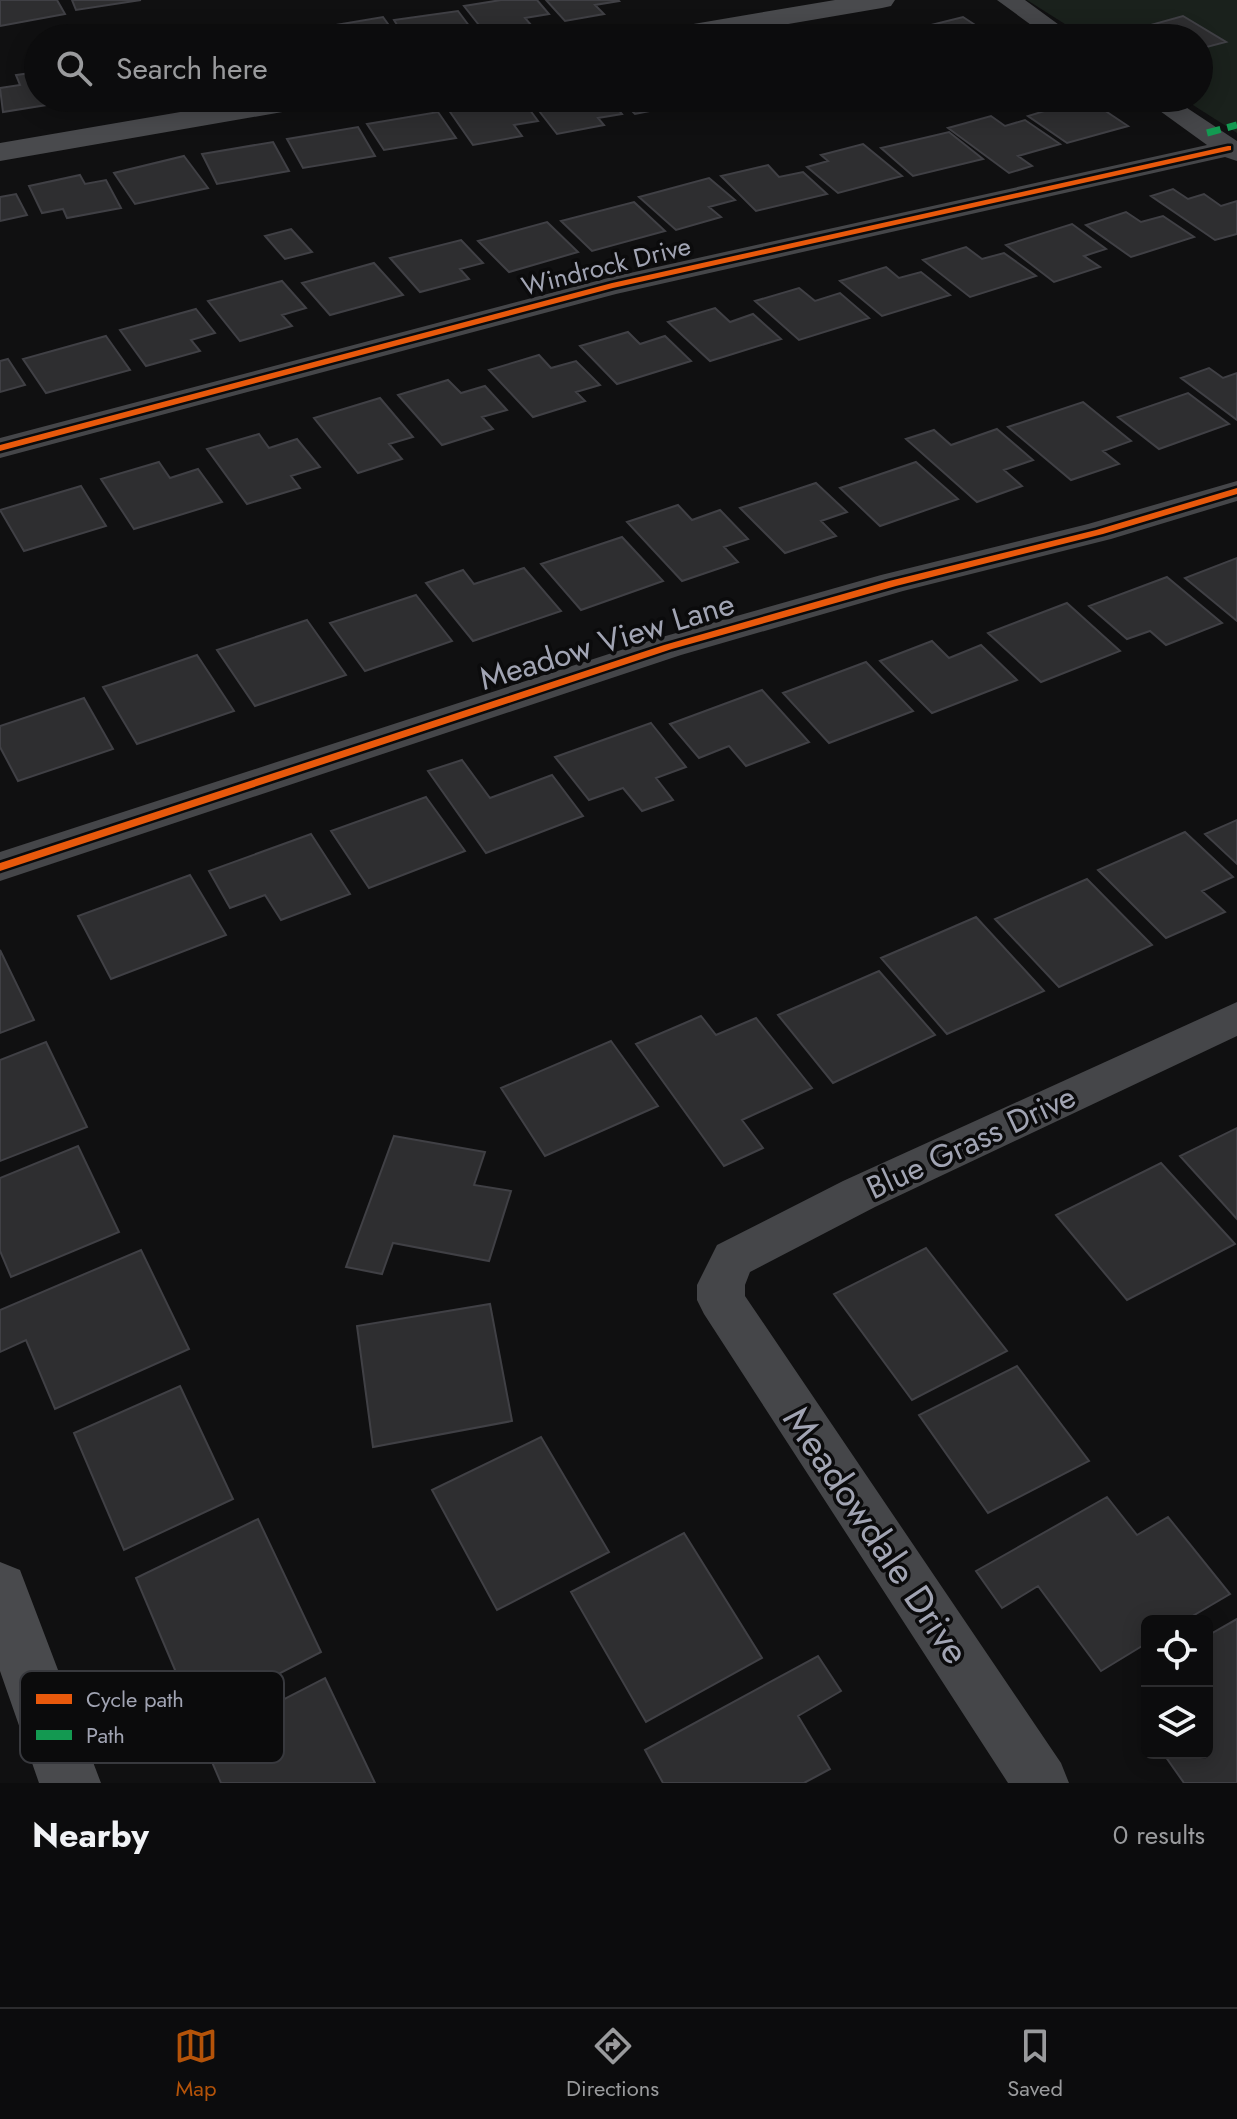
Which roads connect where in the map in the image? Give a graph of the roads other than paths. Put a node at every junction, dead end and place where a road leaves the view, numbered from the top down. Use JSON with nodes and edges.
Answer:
{"nodes":[{"id":1,"x":882,"y":0,"type":"edge"},
{"id":2,"x":1009,"y":0,"type":"edge"},
{"id":3,"x":741,"y":24,"type":"edge"},
{"id":4,"x":1044,"y":24,"type":"edge"},
{"id":5,"x":230,"y":112,"type":"edge"},
{"id":6,"x":1176,"y":112,"type":"edge"},
{"id":7,"x":1233,"y":150,"type":"edge"},
{"id":8,"x":0,"y":152,"type":"edge"},
{"id":9,"x":0,"y":448,"type":"edge"},
{"id":10,"x":1237,"y":491,"type":"edge"},
{"id":11,"x":0,"y":867,"type":"edge"},
{"id":12,"x":1237,"y":1018,"type":"edge"},
{"id":13,"x":721,"y":1285,"type":"joint"},
{"id":14,"x":0,"y":1589,"type":"edge"},
{"id":15,"x":15,"y":1678,"type":"edge"},
{"id":16,"x":60,"y":1763,"type":"edge"},
{"id":17,"x":70,"y":1783,"type":"edge"},
{"id":18,"x":1041,"y":1783,"type":"edge"}],
"edges":[{"from":1,"to":3,"type":"main road"},
{"from":2,"to":4,"type":"street"},
{"from":5,"to":8,"type":"main road"},
{"from":6,"to":7,"type":"street"},
{"from":7,"to":9,"type":"street","name":"Windrock Drive"},
{"from":10,"to":11,"type":"street","name":"Meadow View Lane"},
{"from":12,"to":13,"type":"street","name":"Blue Grass Drive"},
{"from":13,"to":18,"type":"street","name":"Meadowdale Drive"},
{"from":14,"to":15,"type":"main road"},
{"from":16,"to":17,"type":"main road"}]}
